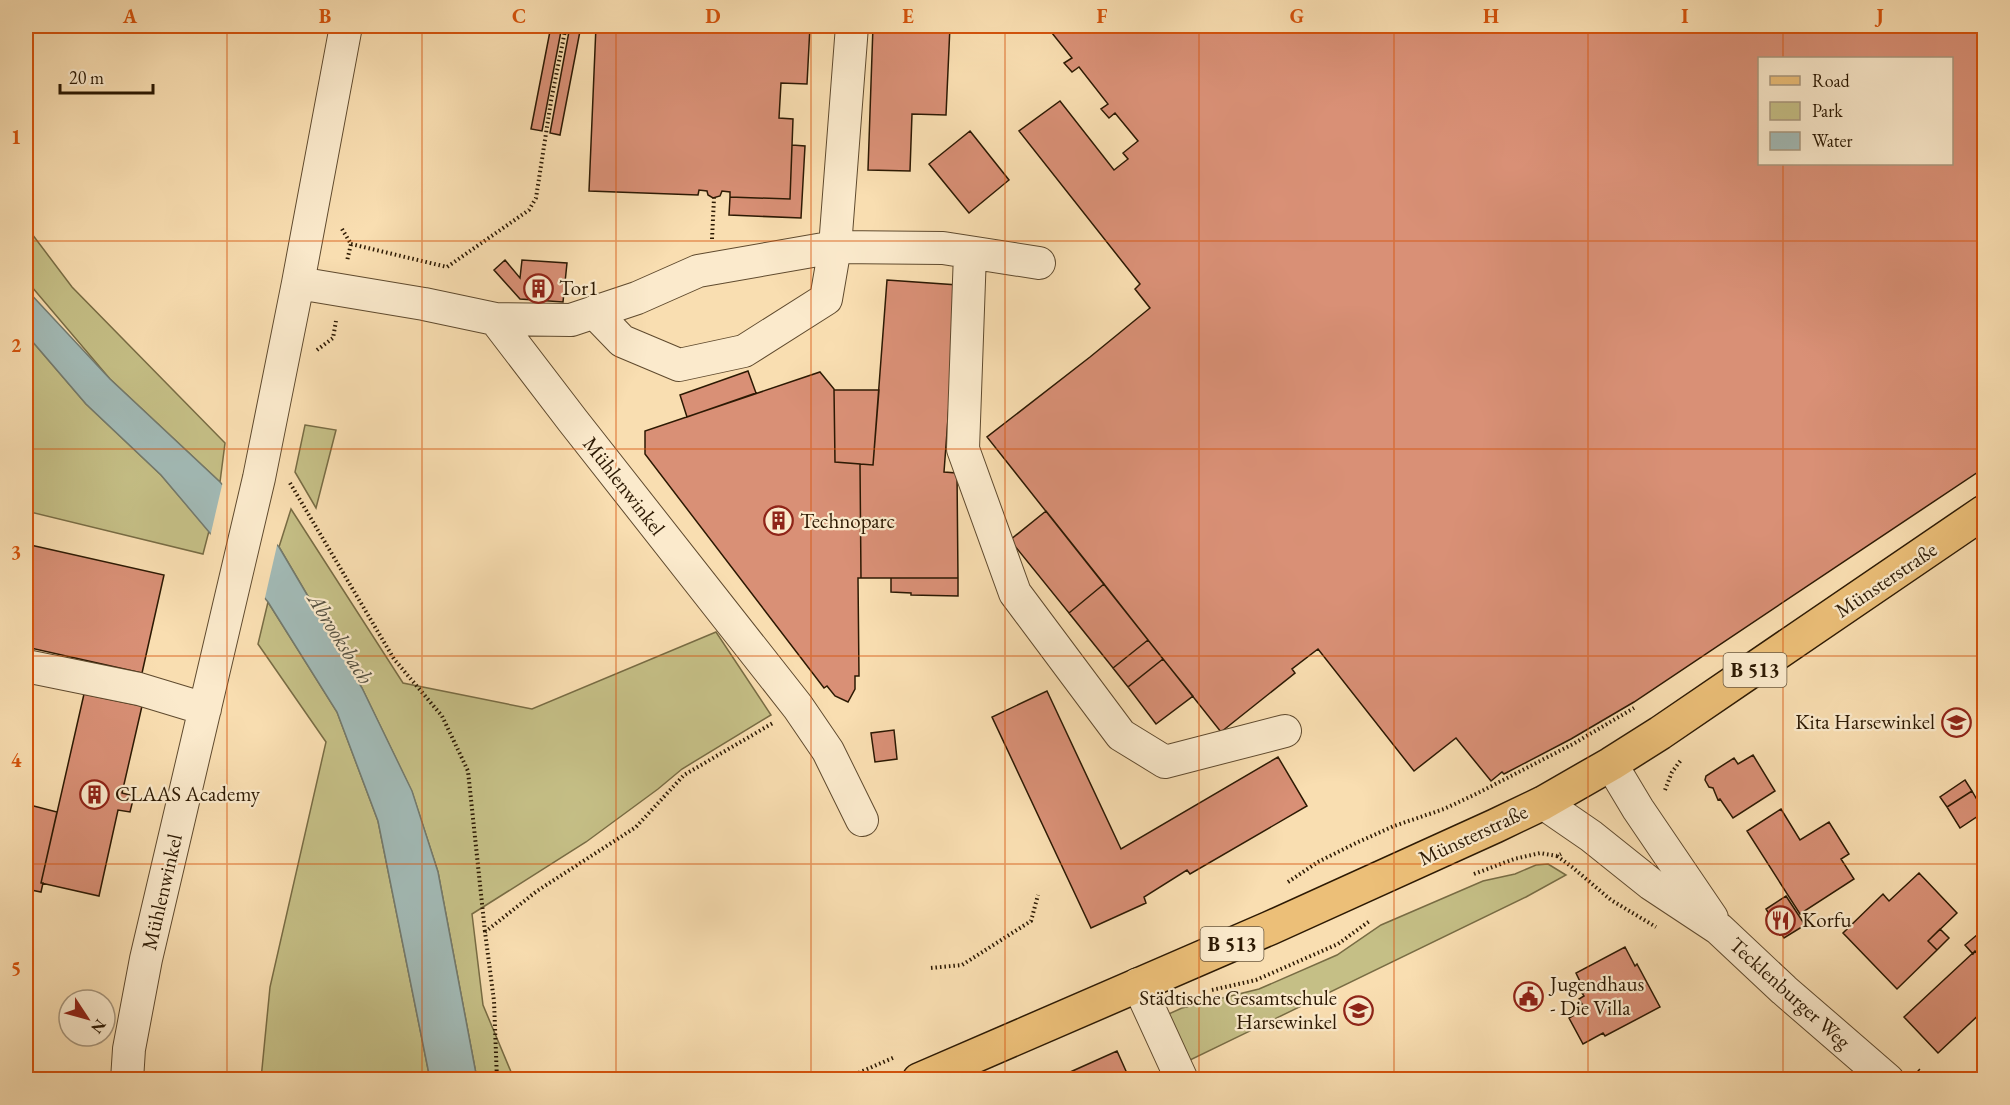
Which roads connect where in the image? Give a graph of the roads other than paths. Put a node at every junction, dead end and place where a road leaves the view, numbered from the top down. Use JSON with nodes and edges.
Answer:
{"nodes":[{"id":1,"x":346,"y":26,"type":"edge"},
{"id":2,"x":852,"y":26,"type":"edge"},
{"id":3,"x":835,"y":247,"type":"junction"},
{"id":4,"x":970,"y":253,"type":"junction"},
{"id":5,"x":1039,"y":263,"type":"dead end"},
{"id":6,"x":298,"y":283,"type":"junction"},
{"id":7,"x":594,"y":312,"type":"junction"},
{"id":8,"x":495,"y":319,"type":"junction"},
{"id":9,"x":1984,"y":512,"type":"edge"},
{"id":10,"x":26,"y":666,"type":"edge"},
{"id":11,"x":205,"y":709,"type":"junction"},
{"id":12,"x":1285,"y":730,"type":"dead end"},
{"id":13,"x":1611,"y":764,"type":"junction"},
{"id":14,"x":1543,"y":803,"type":"junction"},
{"id":15,"x":862,"y":820,"type":"dead end"},
{"id":16,"x":1719,"y":929,"type":"junction"},
{"id":17,"x":1137,"y":984,"type":"junction"},
{"id":18,"x":913,"y":1066,"type":"edge"},
{"id":19,"x":127,"y":1080,"type":"edge"},
{"id":20,"x":1182,"y":1080,"type":"edge"},
{"id":21,"x":1888,"y":1080,"type":"edge"}],
"edges":[{"from":1,"to":6,"type":"street","name":"Mühlenwinkel"},
{"from":2,"to":3,"type":"street"},
{"from":3,"to":4,"type":"street"},
{"from":3,"to":7,"type":"street"},
{"from":3,"to":7,"type":"street"},
{"from":4,"to":5,"type":"street"},
{"from":4,"to":12,"type":"street"},
{"from":6,"to":8,"type":"street"},
{"from":6,"to":11,"type":"street","name":"Mühlenwinkel"},
{"from":7,"to":8,"type":"street"},
{"from":8,"to":15,"type":"street","name":"Mühlenwinkel"},
{"from":9,"to":13,"type":"main road","name":"Münsterstraße","number":"B 513"},
{"from":10,"to":11,"type":"street"},
{"from":11,"to":19,"type":"street","name":"Mühlenwinkel"},
{"from":13,"to":14,"type":"main road","name":"Münsterstraße","number":"B 513"},
{"from":13,"to":16,"type":"street","name":"Tecklenburger Weg"},
{"from":14,"to":16,"type":"street","name":"Tecklenburger Weg"},
{"from":14,"to":17,"type":"main road","name":"Münsterstraße","number":"B 513"},
{"from":16,"to":21,"type":"street","name":"Tecklenburger Weg"},
{"from":17,"to":18,"type":"main road","name":"Münsterstraße","number":"B 513"},
{"from":17,"to":20,"type":"street"}]}
